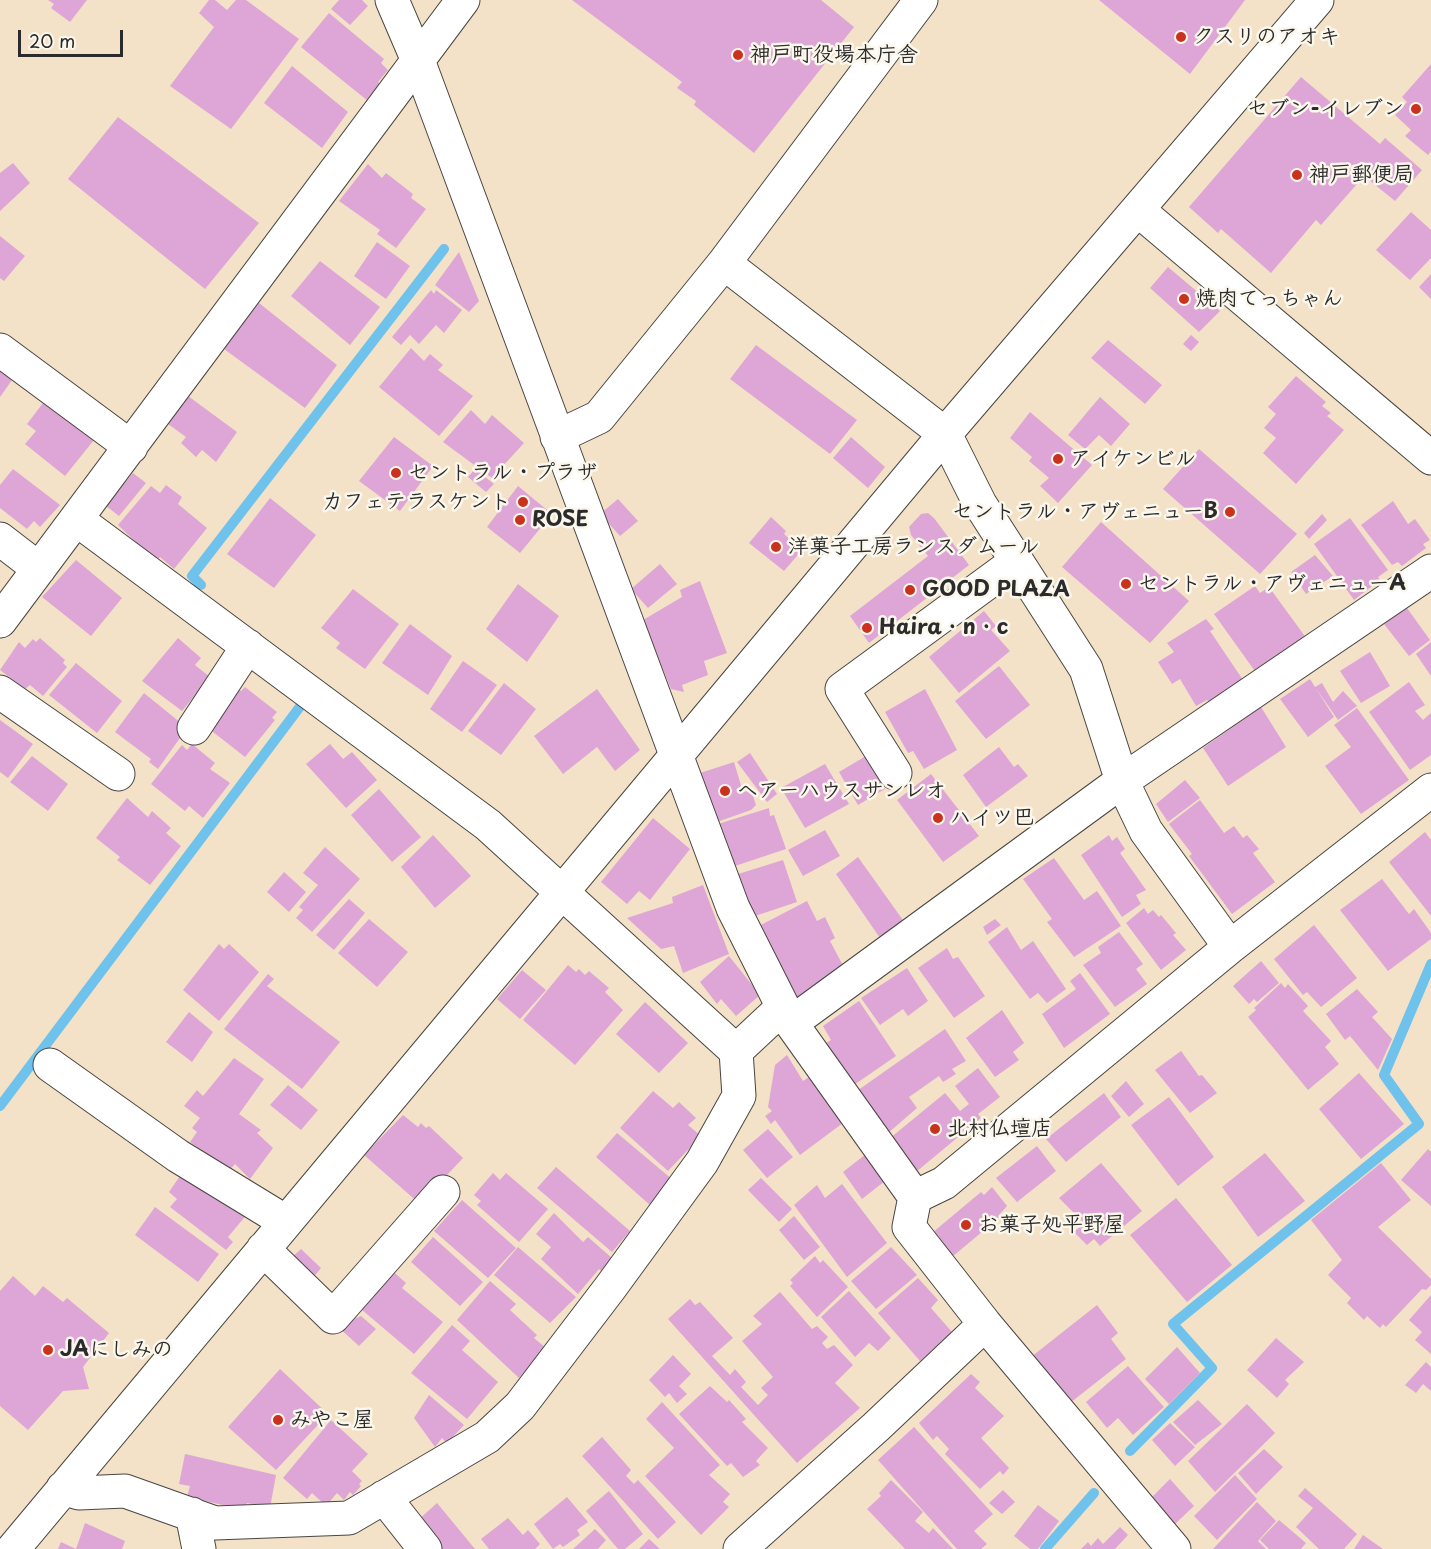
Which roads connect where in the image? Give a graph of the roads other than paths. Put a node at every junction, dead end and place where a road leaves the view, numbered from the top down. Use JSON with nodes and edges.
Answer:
{"nodes":[{"id":1,"x":392,"y":0,"type":"edge"},
{"id":2,"x":464,"y":0,"type":"edge"},
{"id":3,"x":921,"y":0,"type":"edge"},
{"id":4,"x":1317,"y":0,"type":"edge"},
{"id":5,"x":419,"y":63,"type":"junction"},
{"id":6,"x":1138,"y":210,"type":"junction"},
{"id":7,"x":724,"y":263,"type":"junction"},
{"id":8,"x":0,"y":350,"type":"edge"},
{"id":9,"x":945,"y":434,"type":"junction"},
{"id":10,"x":557,"y":437,"type":"junction"},
{"id":11,"x":131,"y":447,"type":"junction"},
{"id":12,"x":1430,"y":453,"type":"edge"},
{"id":13,"x":76,"y":519,"type":"junction"},
{"id":14,"x":0,"y":539,"type":"edge"},
{"id":15,"x":1017,"y":561,"type":"junction"},
{"id":16,"x":39,"y":569,"type":"junction"},
{"id":17,"x":1431,"y":571,"type":"edge"},
{"id":18,"x":0,"y":621,"type":"edge"},
{"id":19,"x":248,"y":646,"type":"junction"},
{"id":20,"x":0,"y":692,"type":"edge"},
{"id":21,"x":194,"y":728,"type":"dead end"},
{"id":22,"x":677,"y":753,"type":"junction"},
{"id":23,"x":895,"y":773,"type":"dead end"},
{"id":24,"x":118,"y":774,"type":"dead end"},
{"id":25,"x":1122,"y":781,"type":"junction"},
{"id":26,"x":1431,"y":790,"type":"edge"},
{"id":27,"x":562,"y":890,"type":"junction"},
{"id":28,"x":1230,"y":947,"type":"junction"},
{"id":29,"x":787,"y":1015,"type":"junction"},
{"id":30,"x":736,"y":1051,"type":"junction"},
{"id":31,"x":50,"y":1065,"type":"dead end"},
{"id":32,"x":443,"y":1192,"type":"dead end"},
{"id":33,"x":915,"y":1197,"type":"junction"},
{"id":34,"x":286,"y":1222,"type":"junction"},
{"id":35,"x":263,"y":1249,"type":"junction"},
{"id":36,"x":985,"y":1324,"type":"junction"},
{"id":37,"x":63,"y":1488,"type":"junction"},
{"id":38,"x":384,"y":1497,"type":"junction"},
{"id":39,"x":192,"y":1515,"type":"junction"},
{"id":40,"x":13,"y":1549,"type":"edge"},
{"id":41,"x":200,"y":1549,"type":"edge"},
{"id":42,"x":425,"y":1549,"type":"edge"},
{"id":43,"x":740,"y":1549,"type":"edge"},
{"id":44,"x":1174,"y":1549,"type":"edge"}],
"edges":[{"from":1,"to":5,"type":"street"},
{"from":2,"to":5,"type":"street"},
{"from":3,"to":7,"type":"street"},
{"from":4,"to":6,"type":"street"},
{"from":5,"to":10,"type":"street"},
{"from":5,"to":11,"type":"street"},
{"from":6,"to":9,"type":"street"},
{"from":6,"to":12,"type":"street"},
{"from":7,"to":9,"type":"street"},
{"from":7,"to":10,"type":"street"},
{"from":8,"to":11,"type":"street"},
{"from":9,"to":15,"type":"street"},
{"from":9,"to":22,"type":"street"},
{"from":10,"to":22,"type":"street"},
{"from":11,"to":13,"type":"street"},
{"from":13,"to":16,"type":"street"},
{"from":13,"to":19,"type":"street"},
{"from":14,"to":16,"type":"street"},
{"from":15,"to":23,"type":"street"},
{"from":15,"to":25,"type":"street"},
{"from":16,"to":18,"type":"street"},
{"from":17,"to":25,"type":"street"},
{"from":19,"to":21,"type":"street"},
{"from":19,"to":27,"type":"street"},
{"from":20,"to":24,"type":"street"},
{"from":22,"to":27,"type":"street"},
{"from":22,"to":29,"type":"street"},
{"from":25,"to":28,"type":"street"},
{"from":25,"to":29,"type":"street"},
{"from":26,"to":28,"type":"street"},
{"from":27,"to":30,"type":"street"},
{"from":27,"to":34,"type":"street"},
{"from":28,"to":33,"type":"street"},
{"from":29,"to":30,"type":"street"},
{"from":29,"to":33,"type":"street"},
{"from":30,"to":38,"type":"street"},
{"from":31,"to":34,"type":"street"},
{"from":32,"to":35,"type":"street"},
{"from":33,"to":36,"type":"street"},
{"from":34,"to":35,"type":"street"},
{"from":35,"to":37,"type":"street"},
{"from":36,"to":43,"type":"street"},
{"from":36,"to":44,"type":"street"},
{"from":37,"to":39,"type":"street"},
{"from":37,"to":40,"type":"street"},
{"from":38,"to":39,"type":"street"},
{"from":38,"to":42,"type":"street"},
{"from":39,"to":41,"type":"street"}]}
